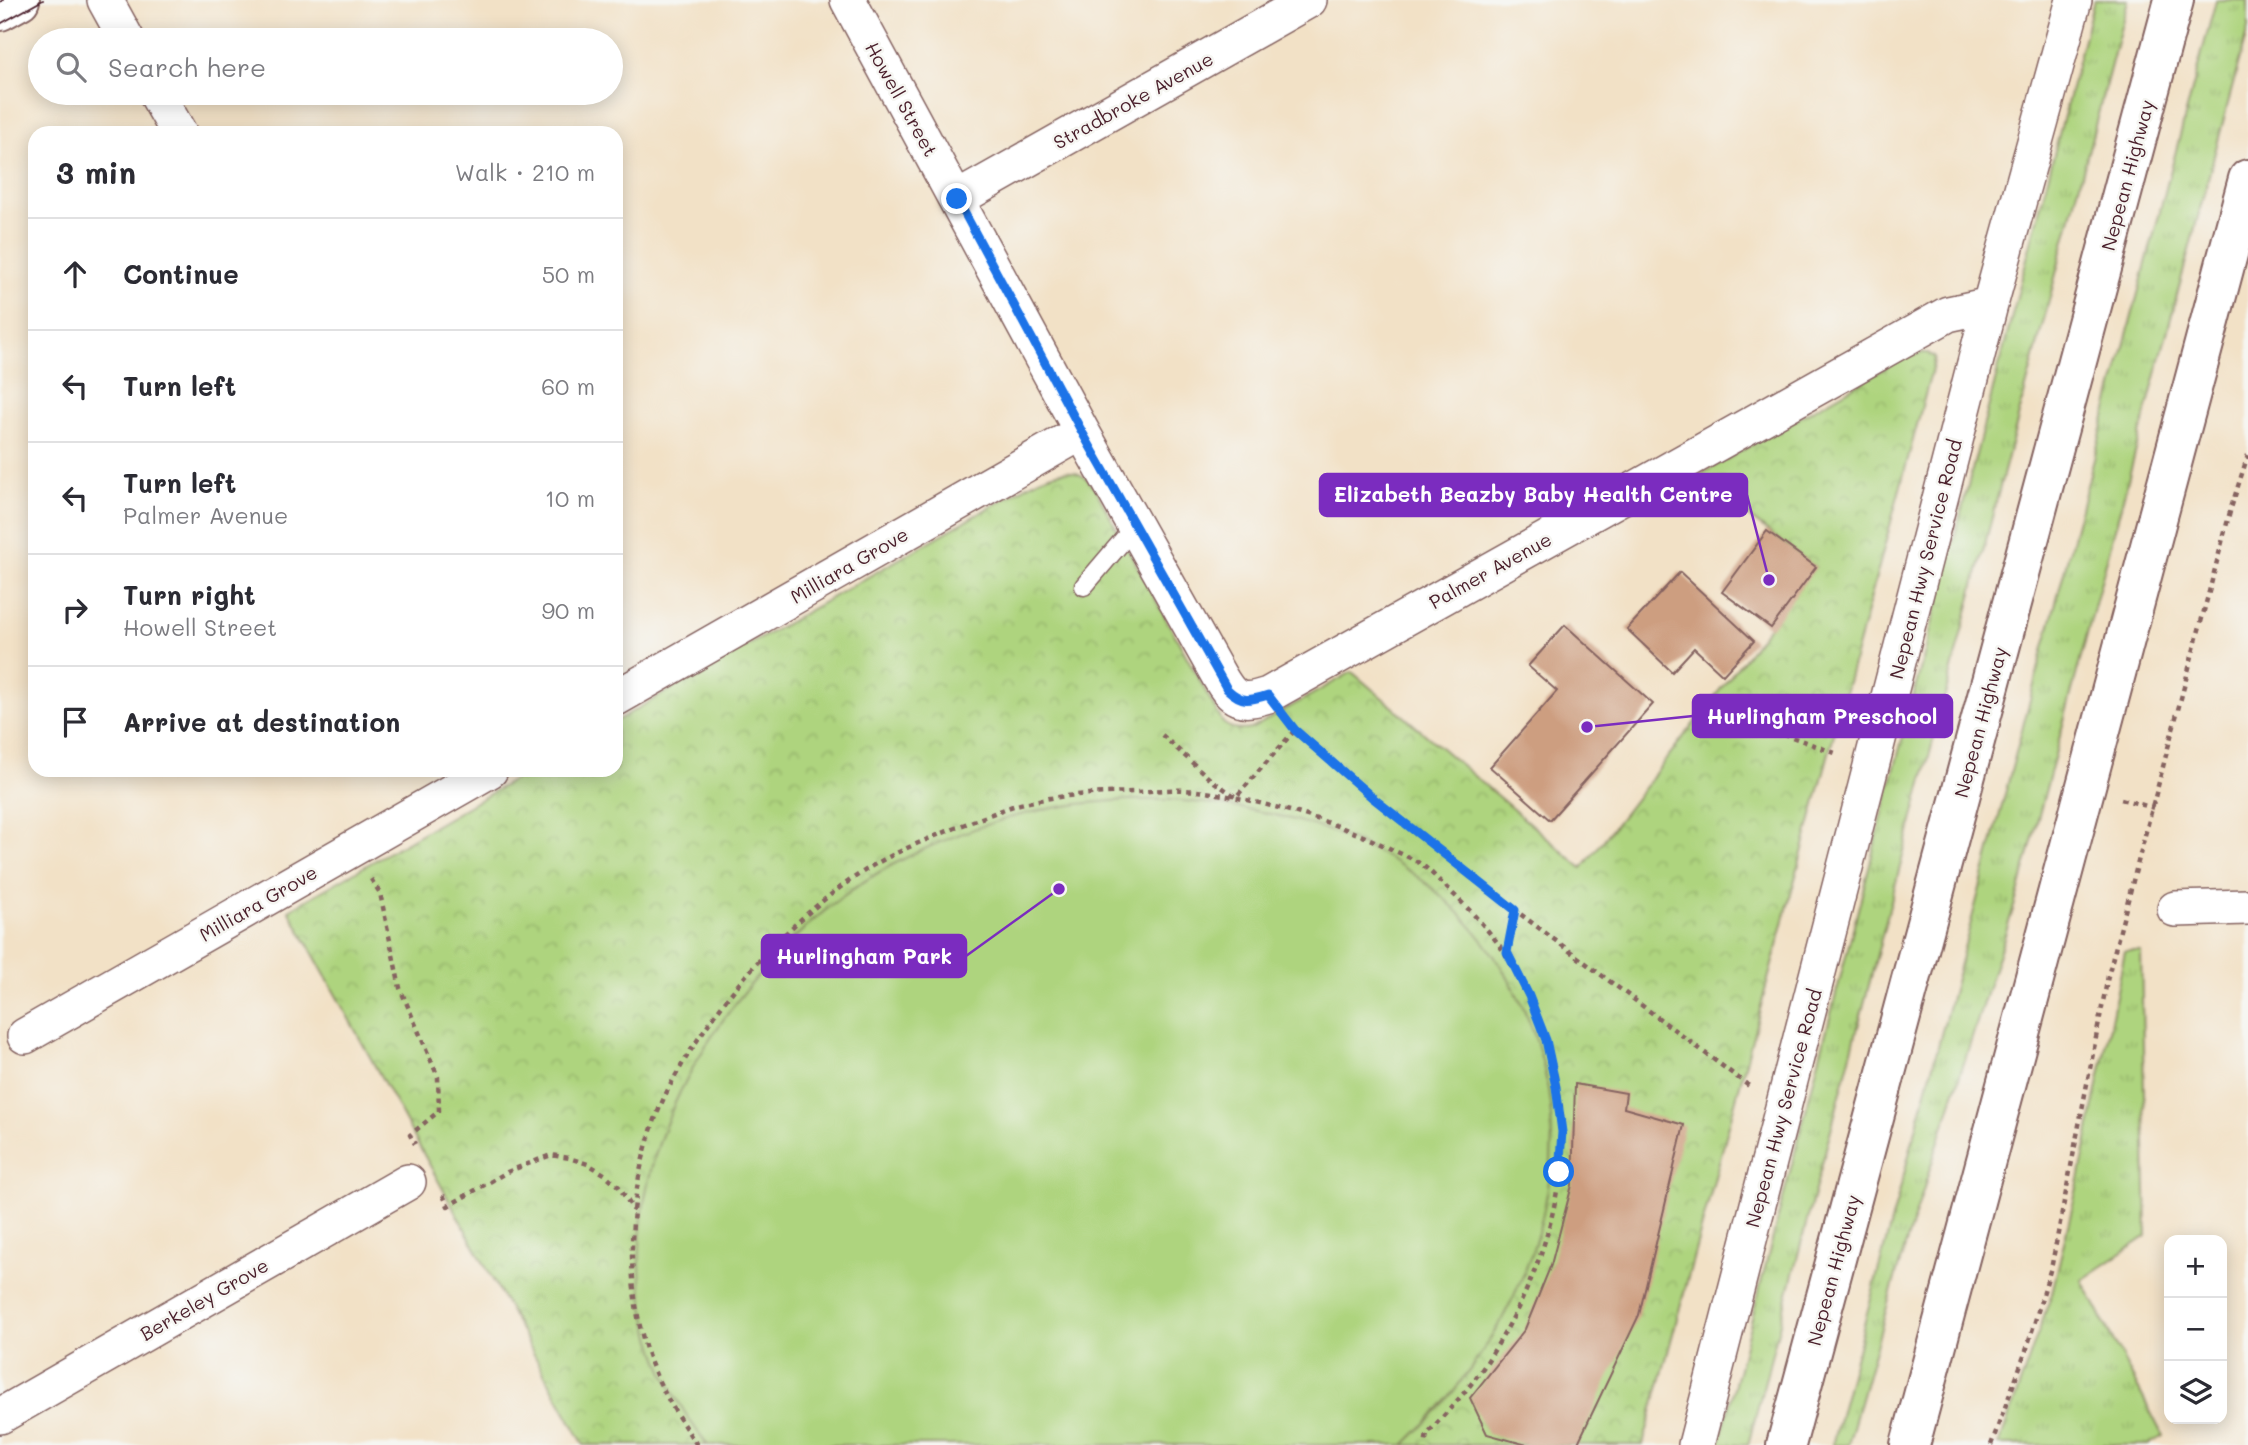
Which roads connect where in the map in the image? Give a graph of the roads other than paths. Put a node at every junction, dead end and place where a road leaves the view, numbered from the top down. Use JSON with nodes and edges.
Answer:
{"nodes":[{"id":1,"x":20,"y":0,"type":"edge"},
{"id":2,"x":105,"y":0,"type":"edge"},
{"id":3,"x":848,"y":0,"type":"edge"},
{"id":4,"x":1309,"y":0,"type":"edge"},
{"id":5,"x":2074,"y":0,"type":"edge"},
{"id":6,"x":2174,"y":0,"type":"edge"},
{"id":7,"x":0,"y":11,"type":"edge"},
{"id":8,"x":120,"y":28,"type":"edge"},
{"id":9,"x":163,"y":105,"type":"edge"},
{"id":10,"x":175,"y":126,"type":"edge"},
{"id":11,"x":2248,"y":179,"type":"edge"},
{"id":12,"x":957,"y":199,"type":"junction"},
{"id":13,"x":1990,"y":305,"type":"junction"},
{"id":14,"x":1082,"y":432,"type":"junction"},
{"id":15,"x":1135,"y":526,"type":"junction"},
{"id":16,"x":1084,"y":586,"type":"dead end"},
{"id":17,"x":1219,"y":676,"type":"joint"},
{"id":18,"x":623,"y":694,"type":"edge"},
{"id":19,"x":478,"y":777,"type":"edge"},
{"id":20,"x":2248,"y":906,"type":"edge"},
{"id":21,"x":2175,"y":909,"type":"dead end"},
{"id":22,"x":25,"y":1036,"type":"dead end"},
{"id":23,"x":408,"y":1182,"type":"dead end"},
{"id":24,"x":0,"y":1416,"type":"edge"},
{"id":25,"x":1696,"y":1445,"type":"edge"},
{"id":26,"x":1786,"y":1445,"type":"edge"},
{"id":27,"x":1910,"y":1445,"type":"edge"}],
"edges":[{"from":1,"to":7,"type":"main road"},
{"from":2,"to":8,"type":"street"},
{"from":3,"to":12,"type":"street","name":"Howell Street"},
{"from":4,"to":12,"type":"street","name":"Stradbroke Avenue"},
{"from":5,"to":13,"type":"street","name":"Nepean Hwy Service Road"},
{"from":6,"to":26,"type":"main road","name":"Nepean Highway"},
{"from":9,"to":10,"type":"street"},
{"from":11,"to":27,"type":"main road"},
{"from":12,"to":14,"type":"street","name":"Howell Street"},
{"from":13,"to":17,"type":"street","name":"Palmer Avenue"},
{"from":13,"to":25,"type":"street","name":"Nepean Hwy Service Road"},
{"from":14,"to":15,"type":"street","name":"Howell Street"},
{"from":14,"to":18,"type":"street","name":"Milliara Grove"},
{"from":15,"to":16,"type":"lane"},
{"from":15,"to":17,"type":"street","name":"Howell Street"},
{"from":19,"to":22,"type":"street","name":"Milliara Grove"},
{"from":20,"to":21,"type":"street"},
{"from":23,"to":24,"type":"street","name":"Berkeley Grove"}]}
